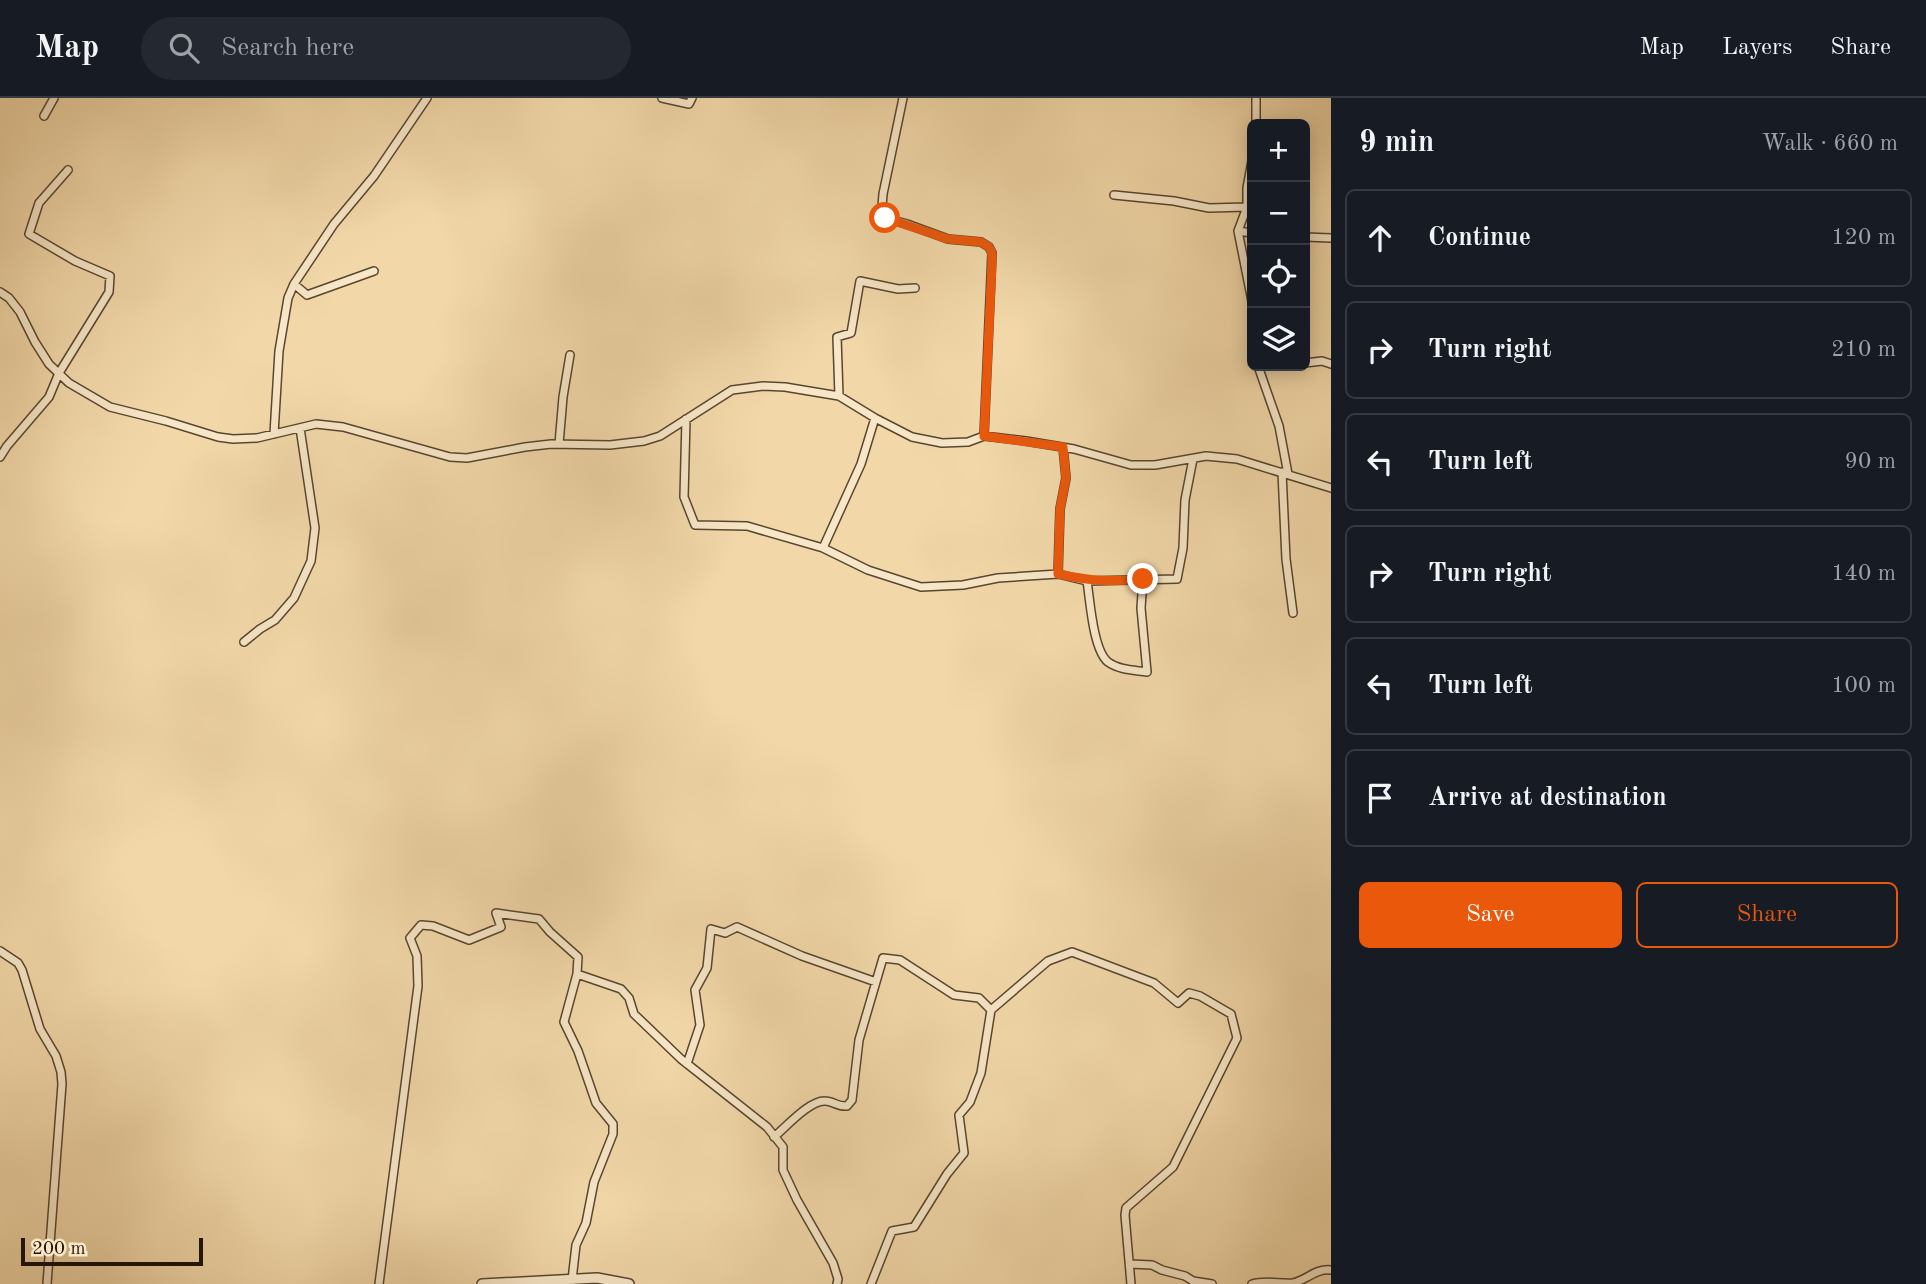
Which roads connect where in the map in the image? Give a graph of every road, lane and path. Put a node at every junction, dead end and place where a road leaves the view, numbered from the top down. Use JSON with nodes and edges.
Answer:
{"nodes":[{"id":1,"x":54,"y":98,"type":"edge"},
{"id":2,"x":427,"y":98,"type":"edge"},
{"id":3,"x":662,"y":98,"type":"edge"},
{"id":4,"x":692,"y":98,"type":"edge"},
{"id":5,"x":903,"y":98,"type":"edge"},
{"id":6,"x":1256,"y":98,"type":"edge"},
{"id":7,"x":44,"y":116,"type":"dead end"},
{"id":8,"x":1256,"y":119,"type":"edge"},
{"id":9,"x":68,"y":170,"type":"dead end"},
{"id":10,"x":1114,"y":195,"type":"dead end"},
{"id":11,"x":1247,"y":207,"type":"joint"},
{"id":12,"x":1238,"y":231,"type":"junction"},
{"id":13,"x":1247,"y":232,"type":"edge"},
{"id":14,"x":1310,"y":237,"type":"edge"},
{"id":15,"x":1331,"y":238,"type":"edge"},
{"id":16,"x":374,"y":271,"type":"dead end"},
{"id":17,"x":1247,"y":276,"type":"edge"},
{"id":18,"x":294,"y":284,"type":"junction"},
{"id":19,"x":915,"y":288,"type":"dead end"},
{"id":20,"x":0,"y":292,"type":"edge"},
{"id":21,"x":570,"y":355,"type":"dead end"},
{"id":22,"x":1310,"y":362,"type":"edge"},
{"id":23,"x":1331,"y":364,"type":"edge"},
{"id":24,"x":1260,"y":371,"type":"edge"},
{"id":25,"x":59,"y":373,"type":"junction"},
{"id":26,"x":839,"y":396,"type":"junction"},
{"id":27,"x":874,"y":418,"type":"junction"},
{"id":28,"x":686,"y":419,"type":"junction"},
{"id":29,"x":300,"y":428,"type":"junction"},
{"id":30,"x":274,"y":434,"type":"junction"},
{"id":31,"x":984,"y":436,"type":"junction"},
{"id":32,"x":559,"y":444,"type":"junction"},
{"id":33,"x":3,"y":446,"type":"edge"},
{"id":34,"x":1063,"y":447,"type":"junction"},
{"id":35,"x":0,"y":457,"type":"edge"},
{"id":36,"x":1193,"y":459,"type":"junction"},
{"id":37,"x":1285,"y":473,"type":"junction"},
{"id":38,"x":1331,"y":488,"type":"edge"},
{"id":39,"x":823,"y":548,"type":"junction"},
{"id":40,"x":1058,"y":574,"type":"junction"},
{"id":41,"x":1143,"y":579,"type":"junction"},
{"id":42,"x":1087,"y":580,"type":"junction"},
{"id":43,"x":1293,"y":613,"type":"dead end"},
{"id":44,"x":244,"y":642,"type":"dead end"},
{"id":45,"x":0,"y":951,"type":"edge"},
{"id":46,"x":577,"y":974,"type":"junction"},
{"id":47,"x":876,"y":982,"type":"junction"},
{"id":48,"x":991,"y":1010,"type":"junction"},
{"id":49,"x":687,"y":1064,"type":"junction"},
{"id":50,"x":774,"y":1137,"type":"junction"},
{"id":51,"x":1130,"y":1264,"type":"junction"},
{"id":52,"x":1331,"y":1270,"type":"edge"},
{"id":53,"x":572,"y":1280,"type":"junction"},
{"id":54,"x":530,"y":1283,"type":"edge"},
{"id":55,"x":47,"y":1284,"type":"edge"},
{"id":56,"x":379,"y":1284,"type":"edge"},
{"id":57,"x":482,"y":1284,"type":"edge"},
{"id":58,"x":629,"y":1284,"type":"edge"},
{"id":59,"x":837,"y":1284,"type":"edge"},
{"id":60,"x":871,"y":1284,"type":"edge"},
{"id":61,"x":1131,"y":1284,"type":"edge"},
{"id":62,"x":1212,"y":1284,"type":"edge"},
{"id":63,"x":1252,"y":1284,"type":"edge"}],
"edges":[{"from":1,"to":7,"type":"street"},
{"from":2,"to":18,"type":"street"},
{"from":3,"to":4,"type":"street"},
{"from":5,"to":31,"type":"street"},
{"from":6,"to":8,"type":"street"},
{"from":9,"to":25,"type":"street"},
{"from":10,"to":11,"type":"street"},
{"from":11,"to":12,"type":"street"},
{"from":12,"to":13,"type":"street"},
{"from":12,"to":17,"type":"street"},
{"from":14,"to":15,"type":"street"},
{"from":16,"to":18,"type":"street"},
{"from":18,"to":30,"type":"street"},
{"from":19,"to":26,"type":"street"},
{"from":20,"to":25,"type":"street"},
{"from":21,"to":32,"type":"street"},
{"from":22,"to":23,"type":"street"},
{"from":24,"to":37,"type":"street"},
{"from":25,"to":30,"type":"street"},
{"from":25,"to":33,"type":"street"},
{"from":26,"to":27,"type":"street"},
{"from":26,"to":28,"type":"street"},
{"from":27,"to":31,"type":"street"},
{"from":27,"to":39,"type":"street"},
{"from":28,"to":32,"type":"street"},
{"from":28,"to":39,"type":"street"},
{"from":29,"to":30,"type":"street"},
{"from":29,"to":32,"type":"street"},
{"from":29,"to":44,"type":"street"},
{"from":31,"to":34,"type":"street"},
{"from":33,"to":35,"type":"street"},
{"from":34,"to":36,"type":"street"},
{"from":34,"to":40,"type":"street"},
{"from":36,"to":37,"type":"street"},
{"from":36,"to":41,"type":"street"},
{"from":37,"to":38,"type":"street"},
{"from":37,"to":43,"type":"street"},
{"from":39,"to":40,"type":"street"},
{"from":40,"to":42,"type":"street"},
{"from":41,"to":42,"type":"street"},
{"from":41,"to":42,"type":"street"},
{"from":45,"to":55,"type":"street"},
{"from":46,"to":49,"type":"street"},
{"from":46,"to":53,"type":"street"},
{"from":46,"to":56,"type":"street"},
{"from":47,"to":48,"type":"street"},
{"from":47,"to":49,"type":"street"},
{"from":47,"to":50,"type":"street"},
{"from":48,"to":51,"type":"street"},
{"from":48,"to":60,"type":"street"},
{"from":49,"to":50,"type":"street"},
{"from":50,"to":59,"type":"street"},
{"from":51,"to":61,"type":"street"},
{"from":51,"to":62,"type":"street"},
{"from":52,"to":63,"type":"street"},
{"from":53,"to":54,"type":"street"},
{"from":53,"to":58,"type":"street"},
{"from":54,"to":57,"type":"street"}]}
